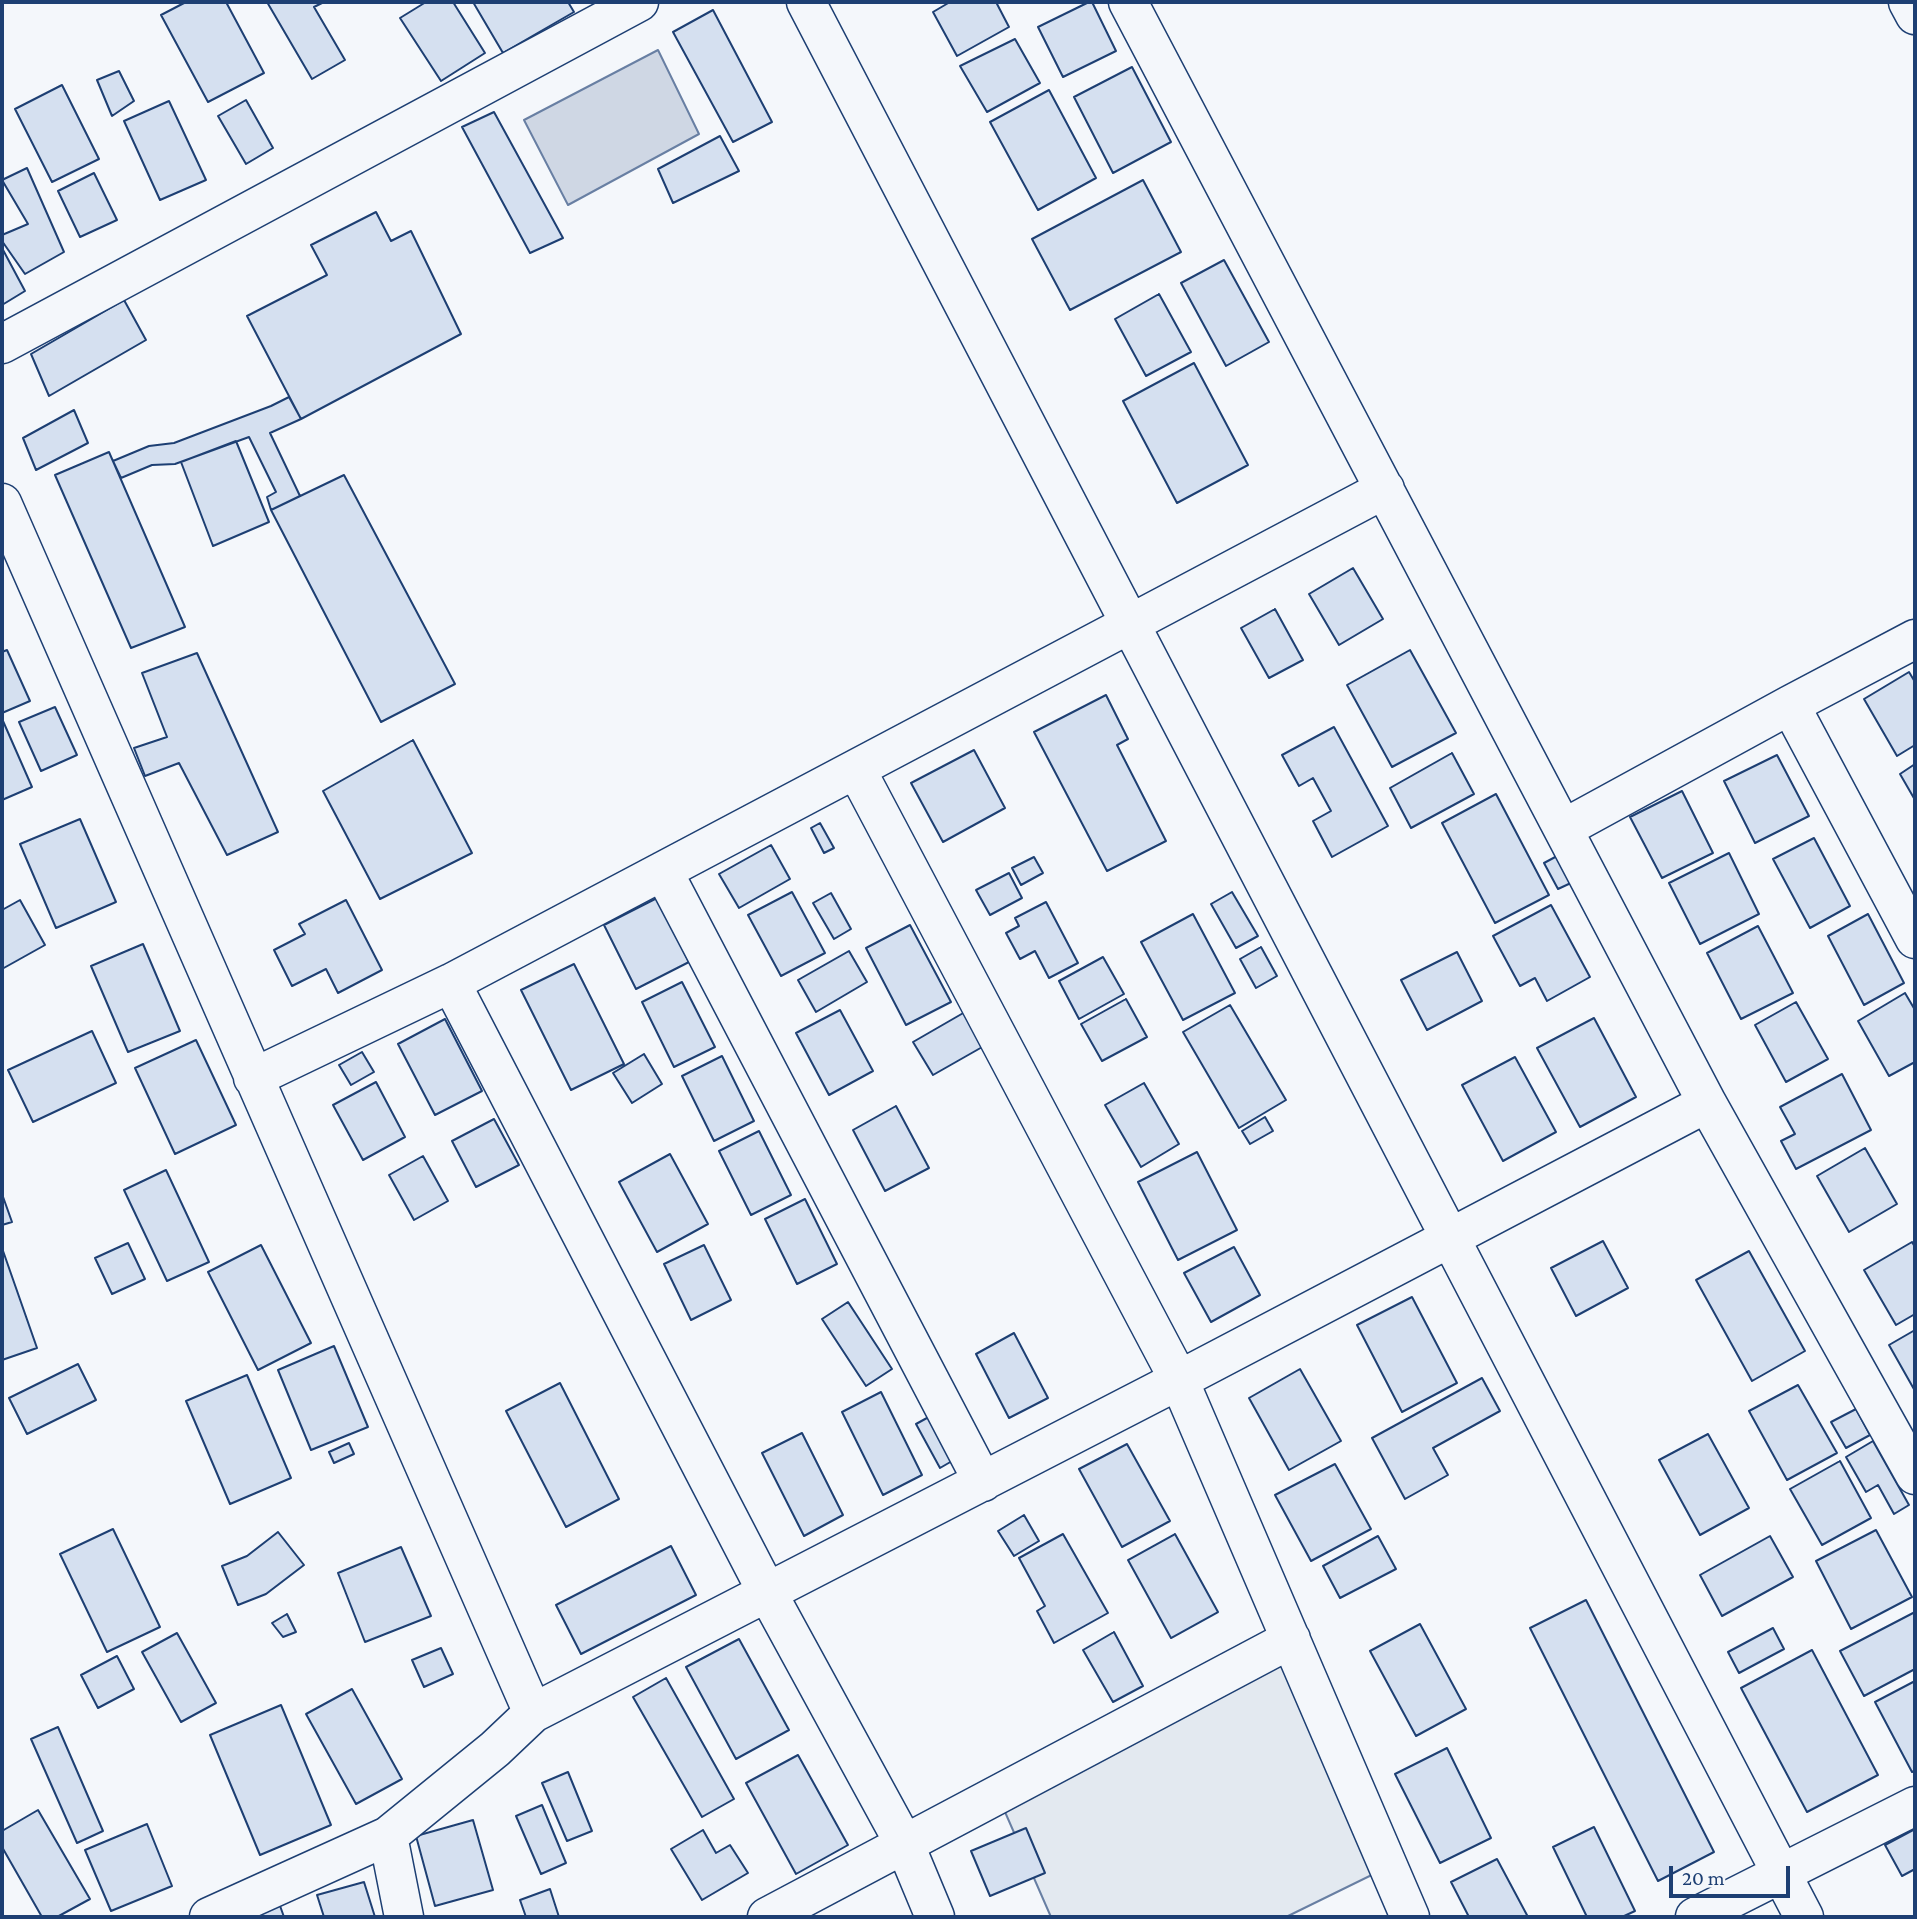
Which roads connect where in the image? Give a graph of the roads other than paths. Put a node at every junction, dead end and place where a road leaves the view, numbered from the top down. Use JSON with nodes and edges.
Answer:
{"nodes":[{"id":1,"x":639,"y":2,"type":"edge"},
{"id":2,"x":806,"y":2,"type":"edge"},
{"id":3,"x":1128,"y":2,"type":"edge"},
{"id":4,"x":1908,"y":2,"type":"edge"},
{"id":5,"x":1915,"y":15,"type":"edge"},
{"id":6,"x":2,"y":344,"type":"edge"},
{"id":7,"x":1385,"y":489,"type":"junction"},
{"id":8,"x":2,"y":503,"type":"edge"},
{"id":9,"x":1130,"y":626,"type":"junction"},
{"id":10,"x":1915,"y":639,"type":"edge"},
{"id":11,"x":1790,"y":705,"type":"junction"},
{"id":12,"x":856,"y":769,"type":"junction"},
{"id":13,"x":1563,"y":829,"type":"junction"},
{"id":14,"x":663,"y":871,"type":"junction"},
{"id":15,"x":1901,"y":879,"type":"edge"},
{"id":16,"x":1915,"y":939,"type":"edge"},
{"id":17,"x":451,"y":983,"type":"junction"},
{"id":18,"x":253,"y":1078,"type":"junction"},
{"id":19,"x":1707,"y":1103,"type":"junction"},
{"id":20,"x":1448,"y":1238,"type":"junction"},
{"id":21,"x":1180,"y":1380,"type":"junction"},
{"id":22,"x":1915,"y":1475,"type":"edge"},
{"id":23,"x":983,"y":1482,"type":"junction"},
{"id":24,"x":768,"y":1594,"type":"junction"},
{"id":25,"x":1291,"y":1639,"type":"junction"},
{"id":26,"x":533,"y":1713,"type":"junction"},
{"id":27,"x":1915,"y":1806,"type":"edge"},
{"id":28,"x":388,"y":1836,"type":"junction"},
{"id":29,"x":905,"y":1845,"type":"junction"},
{"id":30,"x":1781,"y":1874,"type":"junction"},
{"id":31,"x":209,"y":1917,"type":"edge"},
{"id":32,"x":404,"y":1917,"type":"edge"},
{"id":33,"x":767,"y":1917,"type":"edge"},
{"id":34,"x":934,"y":1917,"type":"edge"},
{"id":35,"x":1410,"y":1917,"type":"edge"},
{"id":36,"x":1695,"y":1917,"type":"edge"},
{"id":37,"x":1804,"y":1917,"type":"edge"}],
"edges":[{"from":1,"to":6,"type":"street"},
{"from":2,"to":9,"type":"street"},
{"from":3,"to":7,"type":"street"},
{"from":4,"to":5,"type":"street"},
{"from":7,"to":9,"type":"street"},
{"from":7,"to":13,"type":"street"},
{"from":8,"to":18,"type":"street"},
{"from":9,"to":12,"type":"street"},
{"from":9,"to":20,"type":"street"},
{"from":10,"to":11,"type":"street"},
{"from":11,"to":13,"type":"street"},
{"from":11,"to":15,"type":"street"},
{"from":12,"to":14,"type":"street"},
{"from":12,"to":21,"type":"street"},
{"from":13,"to":19,"type":"street"},
{"from":14,"to":17,"type":"street"},
{"from":14,"to":23,"type":"street"},
{"from":15,"to":16,"type":"street"},
{"from":17,"to":18,"type":"street"},
{"from":17,"to":24,"type":"street"},
{"from":18,"to":26,"type":"street"},
{"from":19,"to":20,"type":"street"},
{"from":19,"to":22,"type":"street"},
{"from":20,"to":21,"type":"street"},
{"from":20,"to":30,"type":"street"},
{"from":21,"to":23,"type":"street"},
{"from":21,"to":25,"type":"street"},
{"from":23,"to":24,"type":"street"},
{"from":24,"to":26,"type":"street"},
{"from":24,"to":29,"type":"street"},
{"from":25,"to":29,"type":"street"},
{"from":25,"to":35,"type":"street"},
{"from":26,"to":28,"type":"street"},
{"from":27,"to":30,"type":"street"},
{"from":28,"to":31,"type":"street"},
{"from":28,"to":32,"type":"street"},
{"from":29,"to":33,"type":"street"},
{"from":29,"to":34,"type":"street"},
{"from":30,"to":36,"type":"street"},
{"from":30,"to":37,"type":"street"}]}
